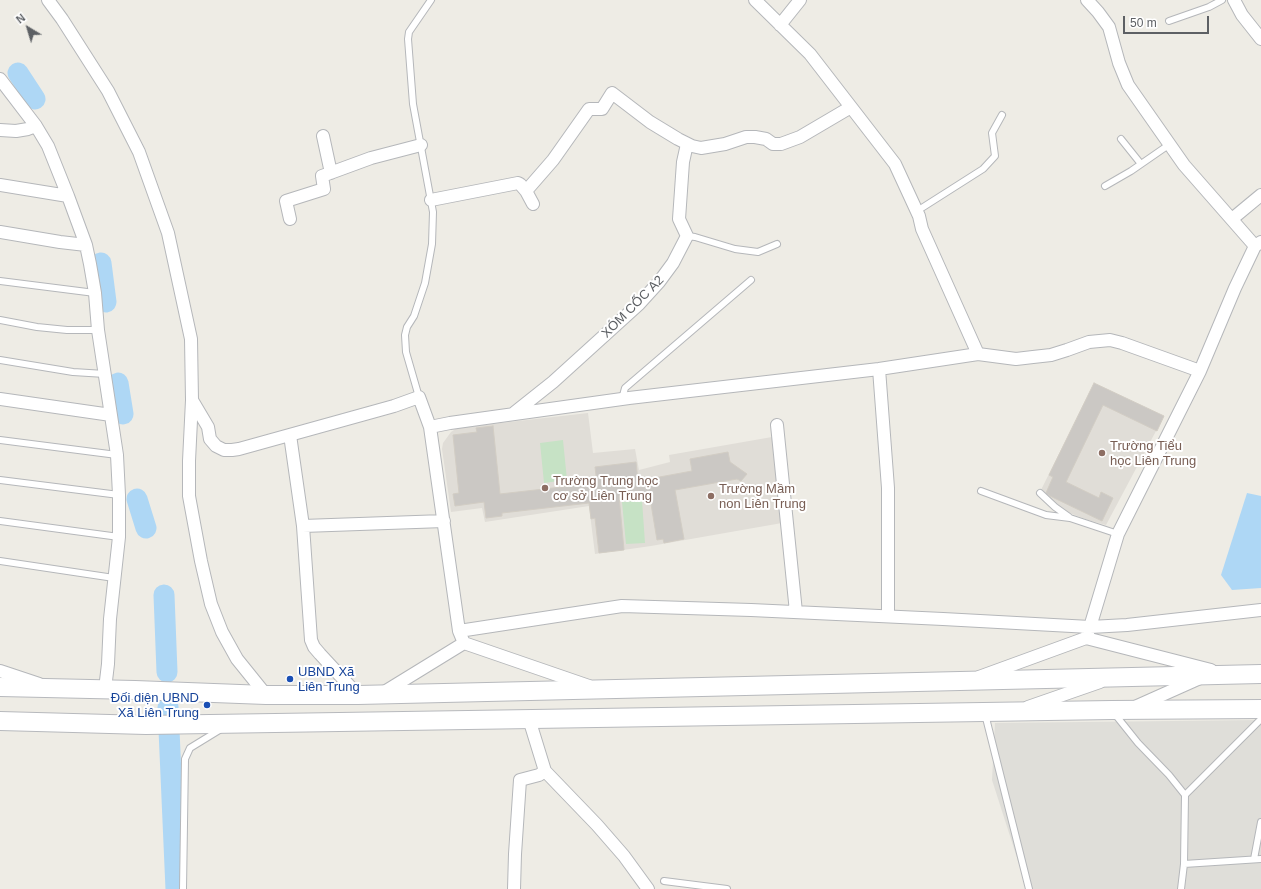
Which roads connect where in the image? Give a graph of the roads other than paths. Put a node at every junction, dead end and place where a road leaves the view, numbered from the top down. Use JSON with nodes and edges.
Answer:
{"nodes":[{"id":1,"x":48,"y":0,"type":"edge"},
{"id":2,"x":431,"y":0,"type":"edge"},
{"id":3,"x":754,"y":0,"type":"edge"},
{"id":4,"x":800,"y":0,"type":"edge"},
{"id":5,"x":1087,"y":0,"type":"edge"},
{"id":6,"x":1222,"y":0,"type":"edge"},
{"id":7,"x":1234,"y":0,"type":"edge"},
{"id":8,"x":1169,"y":20,"type":"dead end"},
{"id":9,"x":780,"y":25,"type":"junction"},
{"id":10,"x":1261,"y":40,"type":"edge"},
{"id":11,"x":0,"y":79,"type":"edge"},
{"id":12,"x":851,"y":107,"type":"junction"},
{"id":13,"x":1002,"y":115,"type":"dead end"},
{"id":14,"x":36,"y":126,"type":"junction"},
{"id":15,"x":0,"y":130,"type":"edge"},
{"id":16,"x":323,"y":136,"type":"dead end"},
{"id":17,"x":1121,"y":139,"type":"dead end"},
{"id":18,"x":687,"y":144,"type":"junction"},
{"id":19,"x":1170,"y":144,"type":"junction"},
{"id":20,"x":421,"y":145,"type":"junction"},
{"id":21,"x":1141,"y":164,"type":"junction"},
{"id":22,"x":330,"y":173,"type":"junction"},
{"id":23,"x":0,"y":186,"type":"edge"},
{"id":24,"x":1105,"y":186,"type":"dead end"},
{"id":25,"x":526,"y":191,"type":"junction"},
{"id":26,"x":1261,"y":195,"type":"edge"},
{"id":27,"x":68,"y":196,"type":"junction"},
{"id":28,"x":431,"y":200,"type":"junction"},
{"id":29,"x":533,"y":204,"type":"dead end"},
{"id":30,"x":917,"y":211,"type":"junction"},
{"id":31,"x":290,"y":219,"type":"dead end"},
{"id":32,"x":1232,"y":220,"type":"junction"},
{"id":33,"x":0,"y":232,"type":"edge"},
{"id":34,"x":687,"y":236,"type":"junction"},
{"id":35,"x":777,"y":244,"type":"dead end"},
{"id":36,"x":1258,"y":244,"type":"edge"},
{"id":37,"x":86,"y":245,"type":"junction"},
{"id":38,"x":751,"y":280,"type":"dead end"},
{"id":39,"x":0,"y":281,"type":"edge"},
{"id":40,"x":95,"y":292,"type":"junction"},
{"id":41,"x":0,"y":320,"type":"edge"},
{"id":42,"x":98,"y":330,"type":"junction"},
{"id":43,"x":978,"y":354,"type":"junction"},
{"id":44,"x":0,"y":360,"type":"edge"},
{"id":45,"x":879,"y":370,"type":"junction"},
{"id":46,"x":1200,"y":371,"type":"junction"},
{"id":47,"x":105,"y":374,"type":"junction"},
{"id":48,"x":419,"y":397,"type":"junction"},
{"id":49,"x":0,"y":399,"type":"edge"},
{"id":50,"x":622,"y":399,"type":"junction"},
{"id":51,"x":192,"y":400,"type":"junction"},
{"id":52,"x":513,"y":414,"type":"junction"},
{"id":53,"x":111,"y":416,"type":"junction"},
{"id":54,"x":777,"y":424,"type":"dead end"},
{"id":55,"x":430,"y":427,"type":"junction"},
{"id":56,"x":290,"y":435,"type":"junction"},
{"id":57,"x":0,"y":440,"type":"edge"},
{"id":58,"x":117,"y":455,"type":"junction"},
{"id":59,"x":0,"y":480,"type":"edge"},
{"id":60,"x":981,"y":491,"type":"dead end"},
{"id":61,"x":1040,"y":493,"type":"dead end"},
{"id":62,"x":119,"y":495,"type":"junction"},
{"id":63,"x":1070,"y":518,"type":"junction"},
{"id":64,"x":444,"y":521,"type":"junction"},
{"id":65,"x":0,"y":522,"type":"edge"},
{"id":66,"x":303,"y":526,"type":"junction"},
{"id":67,"x":1118,"y":534,"type":"junction"},
{"id":68,"x":119,"y":537,"type":"junction"},
{"id":69,"x":0,"y":560,"type":"edge"},
{"id":70,"x":114,"y":578,"type":"junction"},
{"id":71,"x":1261,"y":610,"type":"edge"},
{"id":72,"x":796,"y":612,"type":"junction"},
{"id":73,"x":888,"y":616,"type":"junction"},
{"id":74,"x":459,"y":631,"type":"junction"},
{"id":75,"x":1088,"y":633,"type":"junction"},
{"id":76,"x":464,"y":643,"type":"junction"},
{"id":77,"x":0,"y":671,"type":"edge"},
{"id":78,"x":1261,"y":674,"type":"edge"},
{"id":79,"x":1232,"y":675,"type":"junction"},
{"id":80,"x":1205,"y":676,"type":"junction"},
{"id":81,"x":1111,"y":678,"type":"junction"},
{"id":82,"x":966,"y":681,"type":"junction"},
{"id":83,"x":0,"y":687,"type":"edge"},
{"id":84,"x":52,"y":688,"type":"junction"},
{"id":85,"x":105,"y":689,"type":"junction"},
{"id":86,"x":601,"y":690,"type":"junction"},
{"id":87,"x":380,"y":694,"type":"junction"},
{"id":88,"x":266,"y":695,"type":"junction"},
{"id":89,"x":358,"y":695,"type":"junction"},
{"id":90,"x":1261,"y":709,"type":"edge"},
{"id":91,"x":1120,"y":710,"type":"junction"},
{"id":92,"x":985,"y":712,"type":"junction"},
{"id":93,"x":1016,"y":712,"type":"junction"},
{"id":94,"x":529,"y":719,"type":"junction"},
{"id":95,"x":1261,"y":719,"type":"edge"},
{"id":96,"x":0,"y":721,"type":"edge"},
{"id":97,"x":232,"y":723,"type":"junction"},
{"id":98,"x":545,"y":771,"type":"junction"},
{"id":99,"x":1185,"y":795,"type":"junction"},
{"id":100,"x":1261,"y":822,"type":"edge"},
{"id":101,"x":1254,"y":859,"type":"junction"},
{"id":102,"x":1261,"y":859,"type":"edge"},
{"id":103,"x":1184,"y":864,"type":"junction"},
{"id":104,"x":664,"y":881,"type":"dead end"},
{"id":105,"x":183,"y":889,"type":"edge"},
{"id":106,"x":514,"y":889,"type":"edge"},
{"id":107,"x":648,"y":889,"type":"edge"},
{"id":108,"x":727,"y":889,"type":"edge"},
{"id":109,"x":1029,"y":889,"type":"edge"},
{"id":110,"x":1181,"y":889,"type":"edge"}],
"edges":[{"from":1,"to":51,"type":"street"},
{"from":2,"to":20,"type":"lane"},
{"from":3,"to":9,"type":"street"},
{"from":4,"to":9,"type":"street"},
{"from":5,"to":19,"type":"street"},
{"from":6,"to":8,"type":"lane"},
{"from":7,"to":10,"type":"street"},
{"from":9,"to":12,"type":"street"},
{"from":11,"to":14,"type":"street"},
{"from":12,"to":18,"type":"street"},
{"from":12,"to":30,"type":"street"},
{"from":13,"to":30,"type":"lane"},
{"from":14,"to":15,"type":"street"},
{"from":14,"to":27,"type":"street"},
{"from":16,"to":22,"type":"street"},
{"from":17,"to":21,"type":"lane"},
{"from":18,"to":25,"type":"street"},
{"from":18,"to":34,"type":"street"},
{"from":19,"to":21,"type":"lane"},
{"from":19,"to":32,"type":"street"},
{"from":20,"to":22,"type":"street"},
{"from":20,"to":28,"type":"lane"},
{"from":21,"to":24,"type":"lane"},
{"from":22,"to":31,"type":"street"},
{"from":23,"to":27,"type":"street"},
{"from":25,"to":28,"type":"street"},
{"from":25,"to":29,"type":"street"},
{"from":26,"to":32,"type":"street"},
{"from":27,"to":37,"type":"street"},
{"from":28,"to":48,"type":"lane"},
{"from":30,"to":43,"type":"street"},
{"from":32,"to":36,"type":"street"},
{"from":33,"to":37,"type":"street"},
{"from":34,"to":35,"type":"lane"},
{"from":34,"to":52,"type":"street","name":"XÓM CỐC A2"},
{"from":36,"to":46,"type":"street"},
{"from":37,"to":40,"type":"street"},
{"from":38,"to":50,"type":"lane"},
{"from":39,"to":40,"type":"lane"},
{"from":40,"to":42,"type":"street"},
{"from":41,"to":42,"type":"lane"},
{"from":42,"to":47,"type":"street"},
{"from":43,"to":45,"type":"street"},
{"from":43,"to":46,"type":"street"},
{"from":44,"to":47,"type":"lane"},
{"from":45,"to":50,"type":"street"},
{"from":45,"to":73,"type":"street"},
{"from":46,"to":67,"type":"street"},
{"from":47,"to":53,"type":"street"},
{"from":48,"to":55,"type":"street"},
{"from":48,"to":56,"type":"street"},
{"from":49,"to":53,"type":"street"},
{"from":50,"to":52,"type":"street"},
{"from":51,"to":56,"type":"street"},
{"from":51,"to":88,"type":"street"},
{"from":52,"to":55,"type":"street"},
{"from":53,"to":58,"type":"street"},
{"from":54,"to":72,"type":"street"},
{"from":55,"to":64,"type":"street"},
{"from":56,"to":66,"type":"street"},
{"from":57,"to":58,"type":"lane"},
{"from":58,"to":62,"type":"street"},
{"from":59,"to":62,"type":"lane"},
{"from":60,"to":63,"type":"lane"},
{"from":61,"to":63,"type":"lane"},
{"from":62,"to":68,"type":"street"},
{"from":63,"to":67,"type":"lane"},
{"from":64,"to":66,"type":"street"},
{"from":64,"to":74,"type":"street"},
{"from":65,"to":68,"type":"lane"},
{"from":66,"to":89,"type":"street"},
{"from":67,"to":75,"type":"street"},
{"from":68,"to":70,"type":"street"},
{"from":69,"to":70,"type":"lane"},
{"from":70,"to":85,"type":"street"},
{"from":71,"to":75,"type":"street"},
{"from":72,"to":73,"type":"street"},
{"from":72,"to":74,"type":"street"},
{"from":73,"to":75,"type":"street"},
{"from":74,"to":76,"type":"street"},
{"from":75,"to":79,"type":"street"},
{"from":75,"to":82,"type":"street"},
{"from":76,"to":86,"type":"street"},
{"from":76,"to":87,"type":"street"},
{"from":77,"to":84,"type":"street"},
{"from":78,"to":79,"type":"main road"},
{"from":79,"to":80,"type":"main road"},
{"from":80,"to":81,"type":"main road"},
{"from":80,"to":91,"type":"street"},
{"from":81,"to":82,"type":"main road"},
{"from":81,"to":93,"type":"street"},
{"from":82,"to":86,"type":"main road"},
{"from":83,"to":84,"type":"main road"},
{"from":84,"to":85,"type":"main road"},
{"from":85,"to":88,"type":"main road"},
{"from":86,"to":87,"type":"main road"},
{"from":87,"to":89,"type":"main road"},
{"from":88,"to":89,"type":"main road"},
{"from":90,"to":91,"type":"main road"},
{"from":91,"to":93,"type":"main road"},
{"from":91,"to":99,"type":"lane"},
{"from":92,"to":93,"type":"main road"},
{"from":92,"to":94,"type":"main road"},
{"from":92,"to":109,"type":"lane"},
{"from":94,"to":97,"type":"main road"},
{"from":94,"to":98,"type":"street"},
{"from":95,"to":99,"type":"lane"},
{"from":96,"to":97,"type":"main road"},
{"from":97,"to":105,"type":"lane"},
{"from":98,"to":106,"type":"street"},
{"from":98,"to":107,"type":"street"},
{"from":99,"to":103,"type":"lane"},
{"from":100,"to":101,"type":"lane"},
{"from":101,"to":102,"type":"lane"},
{"from":101,"to":103,"type":"lane"},
{"from":103,"to":110,"type":"lane"},
{"from":104,"to":108,"type":"lane"}]}
